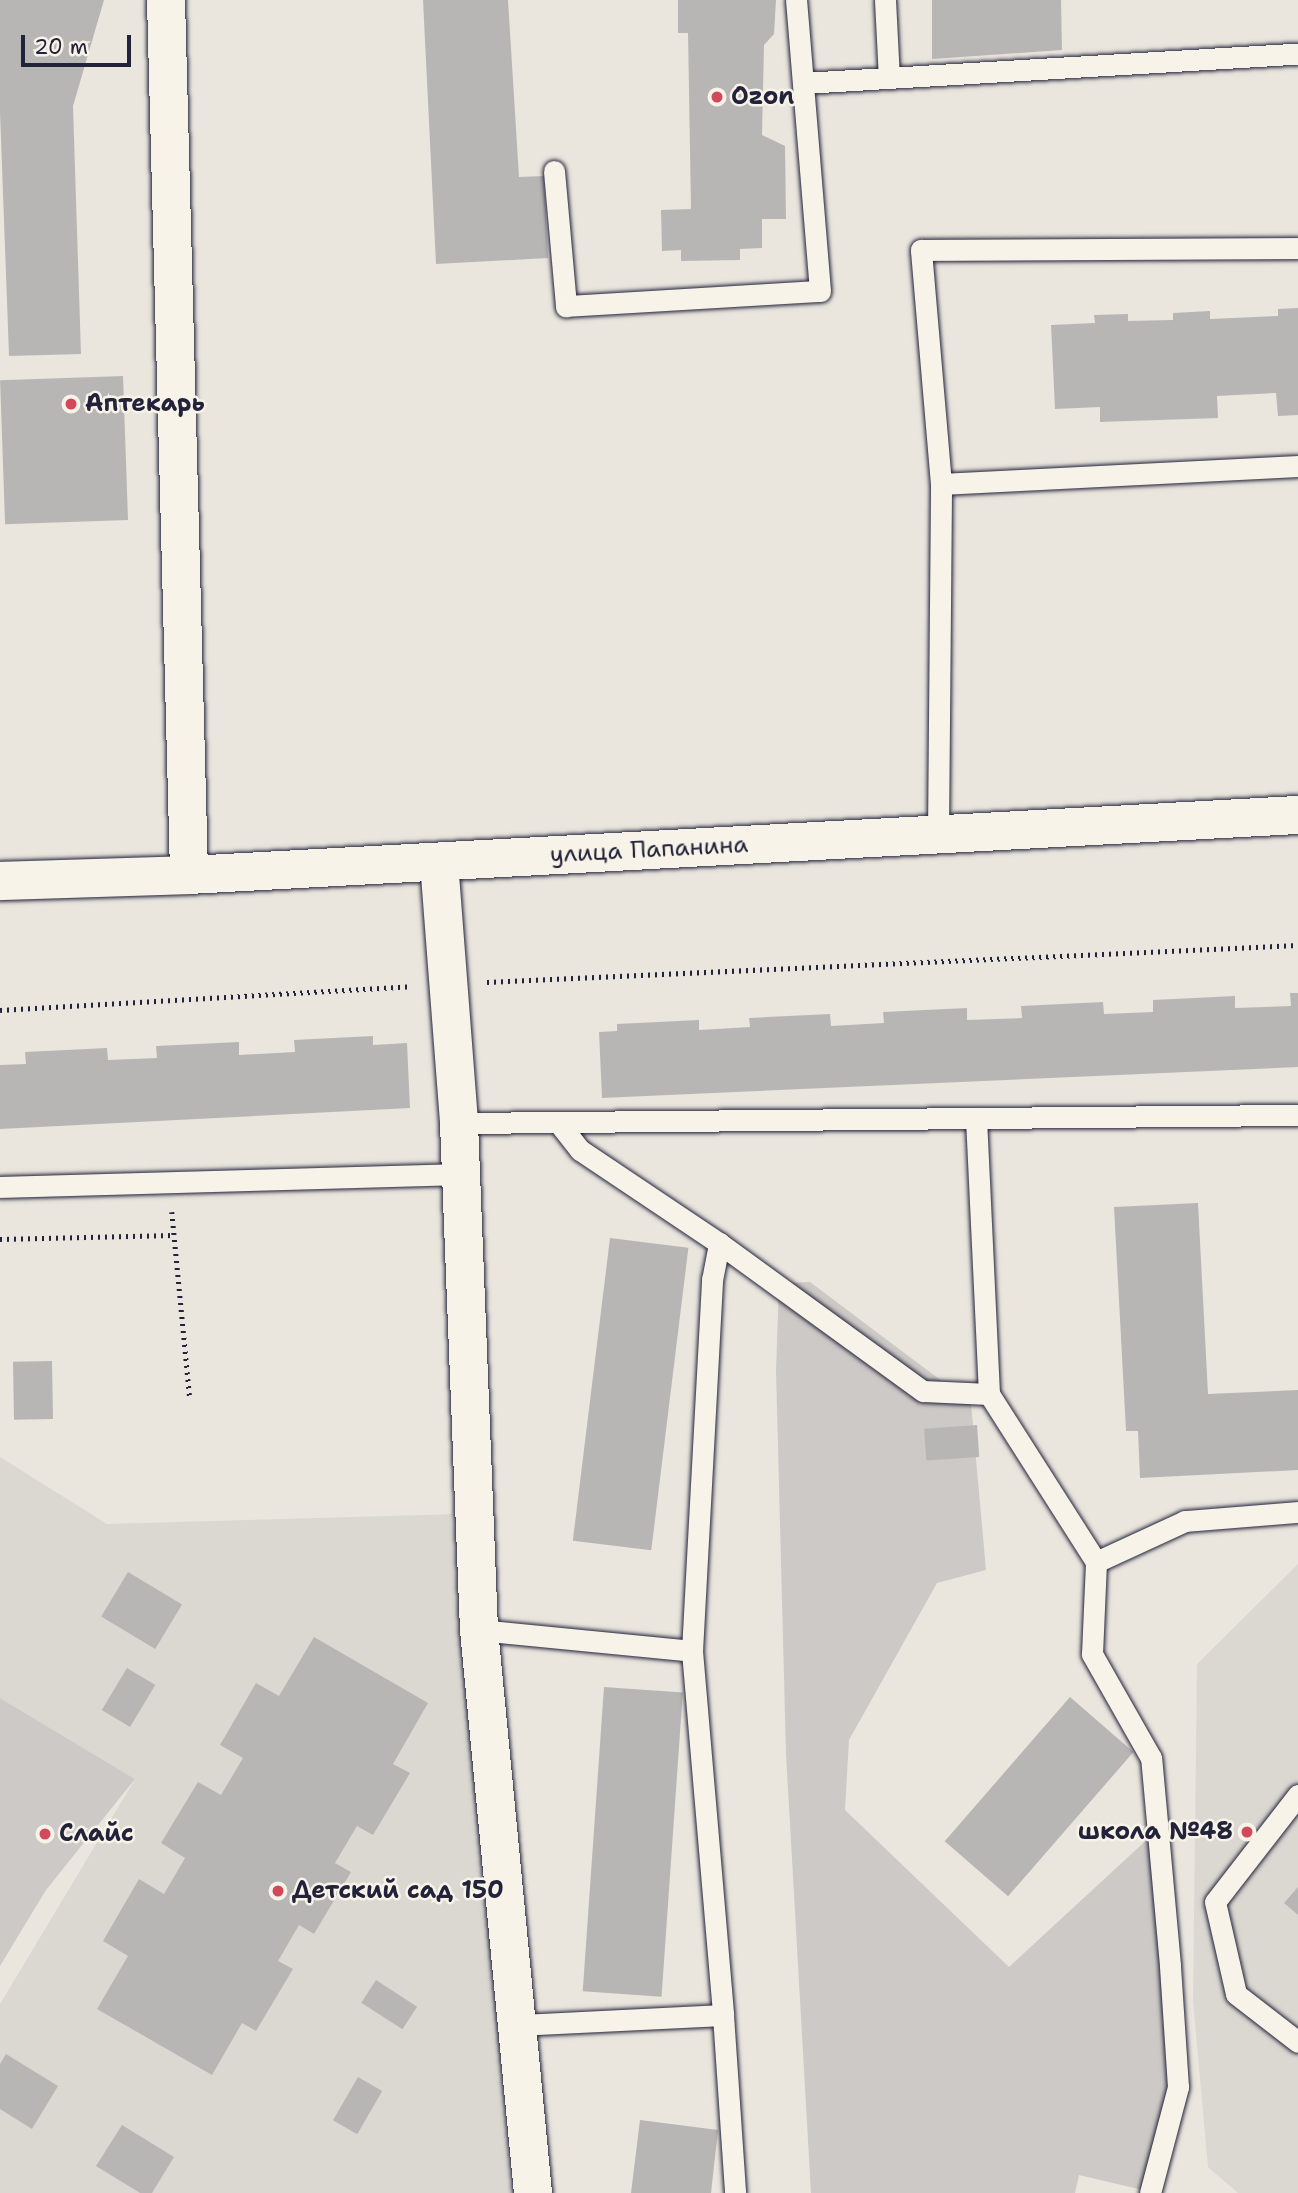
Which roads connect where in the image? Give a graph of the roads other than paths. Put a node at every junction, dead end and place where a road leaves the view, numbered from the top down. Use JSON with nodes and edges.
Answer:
{"nodes":[{"id":1,"x":166,"y":0,"type":"edge"},
{"id":2,"x":796,"y":0,"type":"edge"},
{"id":3,"x":885,"y":0,"type":"edge"},
{"id":4,"x":1298,"y":54,"type":"edge"},
{"id":5,"x":889,"y":78,"type":"junction"},
{"id":6,"x":803,"y":83,"type":"junction"},
{"id":7,"x":554,"y":171,"type":"dead end"},
{"id":8,"x":1298,"y":248,"type":"edge"},
{"id":9,"x":1298,"y":466,"type":"edge"},
{"id":10,"x":941,"y":484,"type":"junction"},
{"id":11,"x":1298,"y":815,"type":"edge"},
{"id":12,"x":938,"y":835,"type":"junction"},
{"id":13,"x":439,"y":862,"type":"junction"},
{"id":14,"x":189,"y":875,"type":"junction"},
{"id":15,"x":0,"y":881,"type":"edge"},
{"id":16,"x":1298,"y":1115,"type":"edge"},
{"id":17,"x":976,"y":1118,"type":"junction"},
{"id":18,"x":558,"y":1122,"type":"junction"},
{"id":19,"x":459,"y":1123,"type":"junction"},
{"id":20,"x":461,"y":1174,"type":"junction"},
{"id":21,"x":0,"y":1187,"type":"edge"},
{"id":22,"x":719,"y":1244,"type":"junction"},
{"id":23,"x":989,"y":1394,"type":"junction"},
{"id":24,"x":1298,"y":1512,"type":"edge"},
{"id":25,"x":1096,"y":1562,"type":"junction"},
{"id":26,"x":479,"y":1630,"type":"junction"},
{"id":27,"x":692,"y":1651,"type":"junction"},
{"id":28,"x":1298,"y":1795,"type":"edge"},
{"id":29,"x":723,"y":2015,"type":"junction"},
{"id":30,"x":516,"y":2025,"type":"junction"},
{"id":31,"x":1298,"y":2042,"type":"edge"},
{"id":32,"x":533,"y":2193,"type":"edge"},
{"id":33,"x":735,"y":2193,"type":"edge"},
{"id":34,"x":1150,"y":2193,"type":"edge"}],
"edges":[{"from":1,"to":14,"type":"street"},
{"from":2,"to":6,"type":"lane"},
{"from":3,"to":5,"type":"lane"},
{"from":4,"to":5,"type":"lane"},
{"from":5,"to":6,"type":"lane"},
{"from":6,"to":7,"type":"lane"},
{"from":8,"to":10,"type":"lane"},
{"from":9,"to":10,"type":"lane"},
{"from":10,"to":12,"type":"lane"},
{"from":11,"to":12,"type":"street","name":"улица Папанина"},
{"from":12,"to":13,"type":"street","name":"улица Папанина"},
{"from":13,"to":14,"type":"street","name":"улица Папанина"},
{"from":13,"to":19,"type":"street"},
{"from":14,"to":15,"type":"street","name":"улица Папанина"},
{"from":16,"to":17,"type":"lane"},
{"from":17,"to":18,"type":"lane"},
{"from":17,"to":23,"type":"lane"},
{"from":18,"to":19,"type":"lane"},
{"from":18,"to":22,"type":"lane"},
{"from":19,"to":20,"type":"street"},
{"from":20,"to":21,"type":"lane"},
{"from":20,"to":26,"type":"street"},
{"from":22,"to":23,"type":"lane"},
{"from":22,"to":27,"type":"lane"},
{"from":23,"to":25,"type":"lane"},
{"from":24,"to":25,"type":"lane"},
{"from":25,"to":34,"type":"lane"},
{"from":26,"to":27,"type":"lane"},
{"from":26,"to":30,"type":"street"},
{"from":27,"to":29,"type":"lane"},
{"from":28,"to":31,"type":"lane"},
{"from":29,"to":30,"type":"lane"},
{"from":29,"to":33,"type":"lane"},
{"from":30,"to":32,"type":"street"}]}
